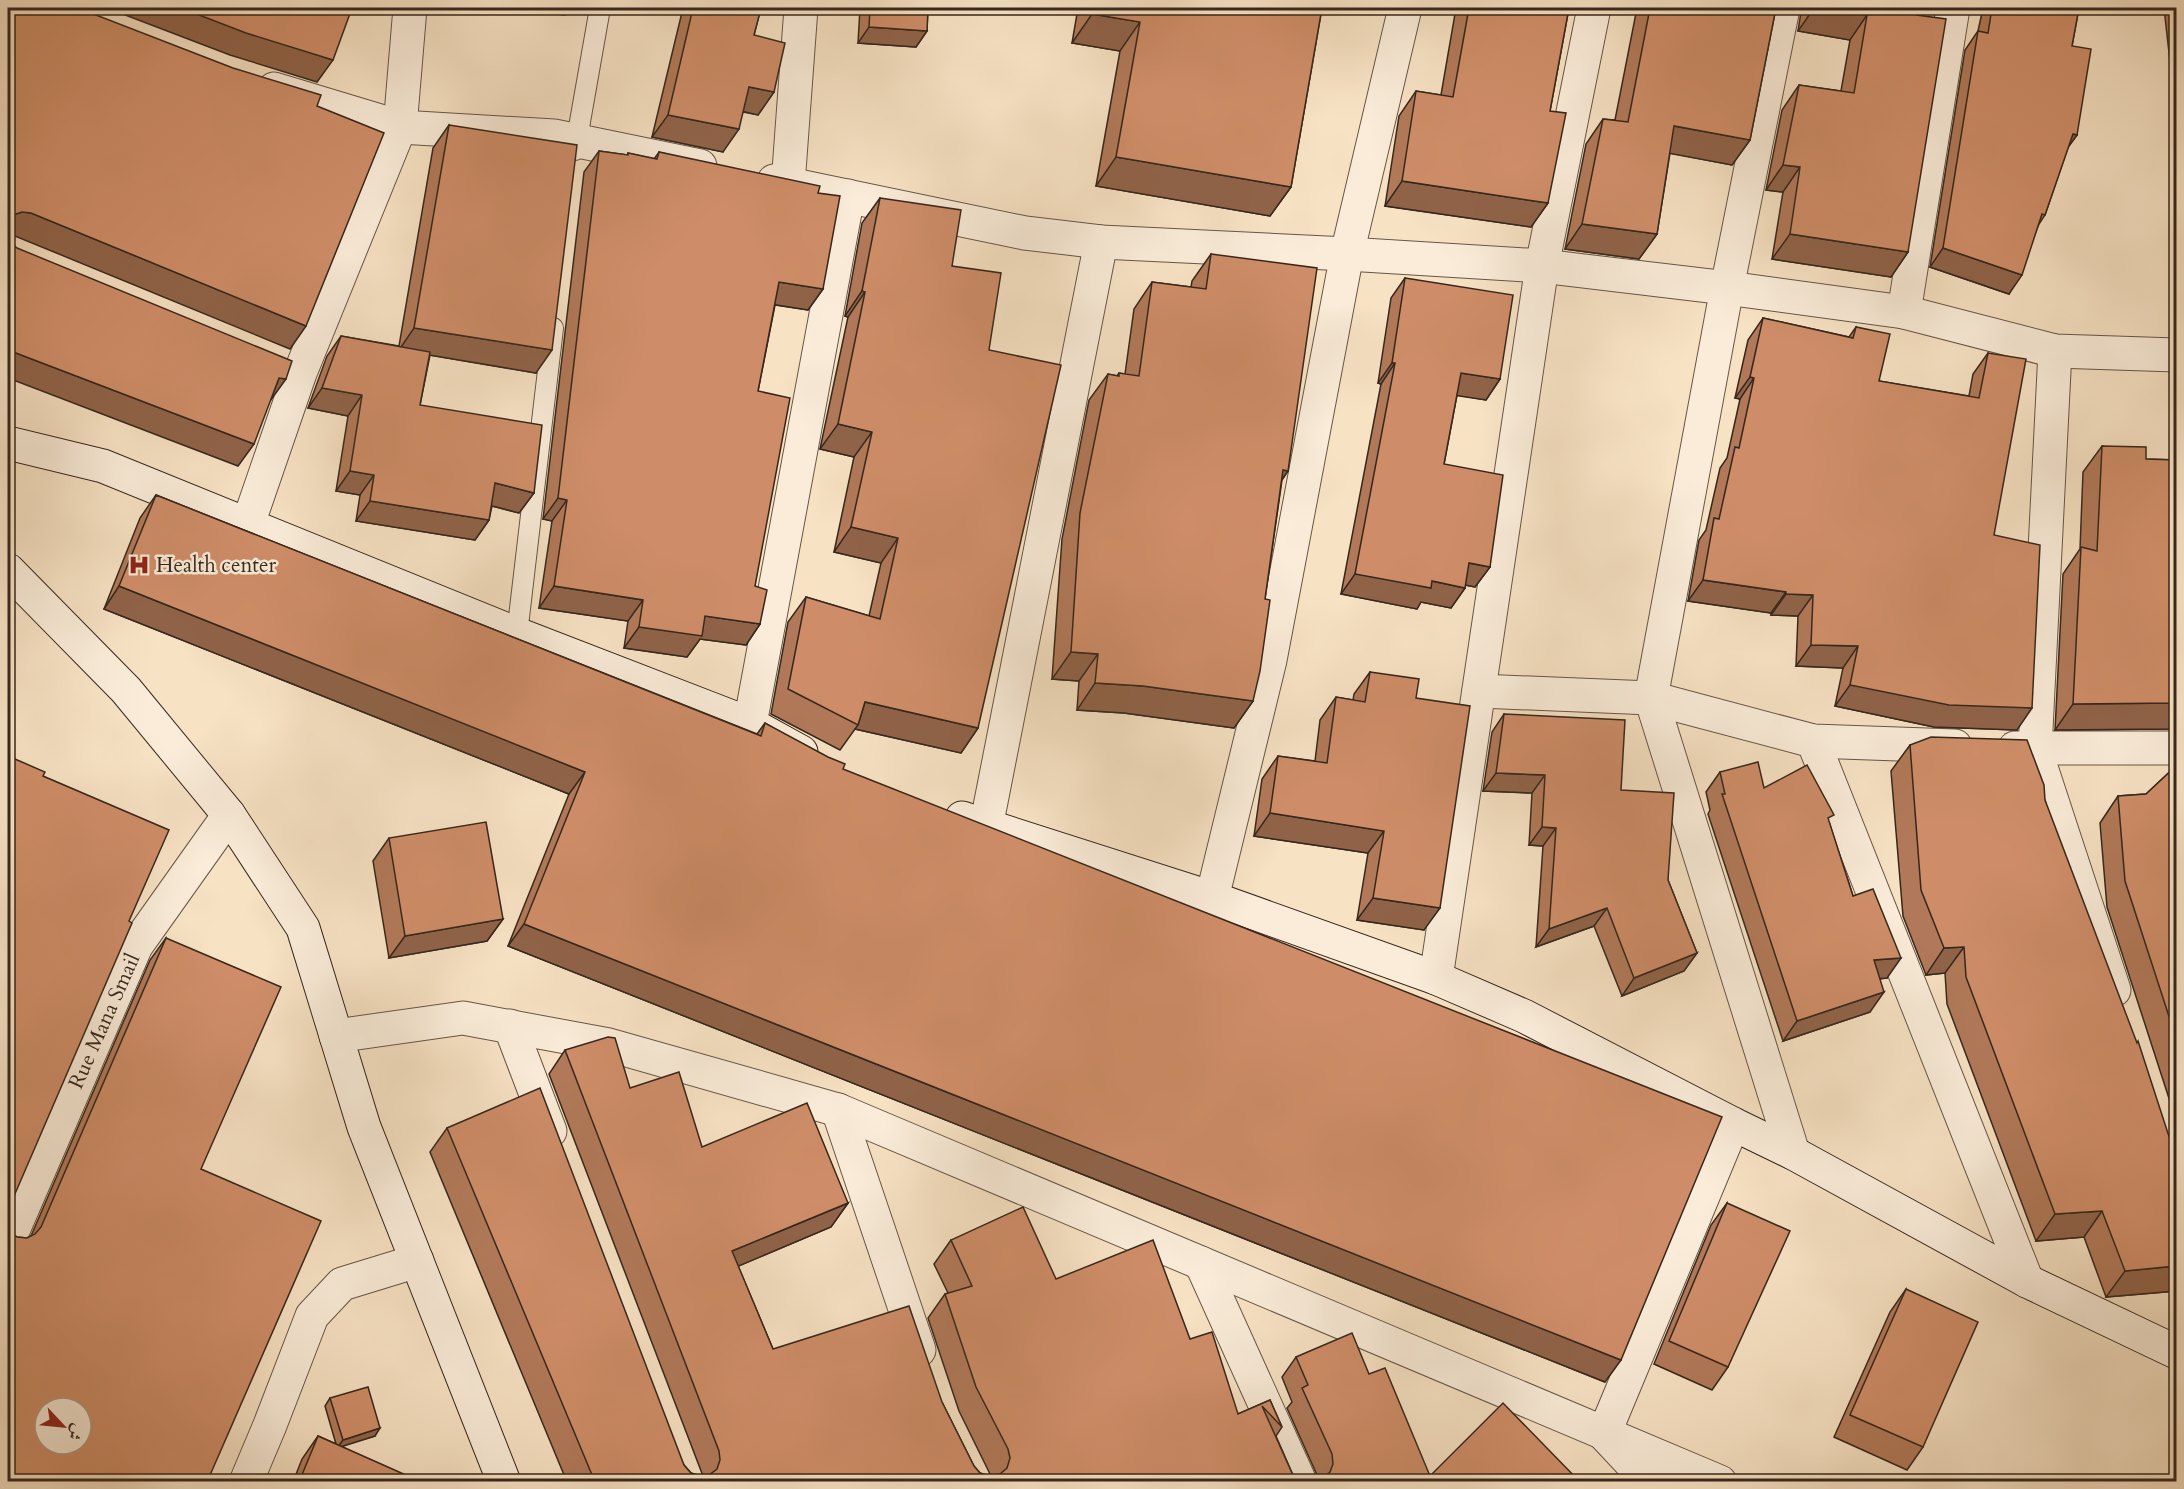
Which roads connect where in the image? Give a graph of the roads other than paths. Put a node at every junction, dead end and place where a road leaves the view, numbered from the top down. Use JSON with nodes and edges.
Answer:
{"nodes":[{"id":1,"x":410,"y":8,"type":"edge"},
{"id":2,"x":600,"y":8,"type":"edge"},
{"id":3,"x":801,"y":8,"type":"edge"},
{"id":4,"x":1594,"y":8,"type":"edge"},
{"id":5,"x":1783,"y":8,"type":"edge"},
{"id":6,"x":1953,"y":8,"type":"edge"},
{"id":7,"x":1399,"y":9,"type":"edge"},
{"id":8,"x":246,"y":80,"type":"edge"},
{"id":9,"x":400,"y":127,"type":"junction"},
{"id":10,"x":574,"y":152,"type":"junction"},
{"id":11,"x":788,"y":184,"type":"junction"},
{"id":12,"x":848,"y":196,"type":"junction"},
{"id":13,"x":1101,"y":242,"type":"junction"},
{"id":14,"x":1347,"y":254,"type":"junction"},
{"id":15,"x":1542,"y":266,"type":"junction"},
{"id":16,"x":1727,"y":288,"type":"junction"},
{"id":17,"x":556,"y":305,"type":"edge"},
{"id":18,"x":1904,"y":312,"type":"junction"},
{"id":19,"x":2055,"y":351,"type":"junction"},
{"id":20,"x":2176,"y":355,"type":"edge"},
{"id":21,"x":268,"y":360,"type":"edge"},
{"id":22,"x":300,"y":373,"type":"junction"},
{"id":23,"x":8,"y":444,"type":"edge"},
{"id":24,"x":248,"y":524,"type":"junction"},
{"id":25,"x":8,"y":570,"type":"edge"},
{"id":26,"x":517,"y":634,"type":"junction"},
{"id":27,"x":1479,"y":692,"type":"junction"},
{"id":28,"x":1651,"y":698,"type":"junction"},
{"id":29,"x":750,"y":724,"type":"junction"},
{"id":30,"x":1813,"y":741,"type":"junction"},
{"id":31,"x":2176,"y":748,"type":"edge"},
{"id":32,"x":2036,"y":749,"type":"junction"},
{"id":33,"x":832,"y":768,"type":"edge"},
{"id":34,"x":931,"y":806,"type":"edge"},
{"id":35,"x":229,"y":815,"type":"junction"},
{"id":36,"x":986,"y":827,"type":"junction"},
{"id":37,"x":1212,"y":898,"type":"junction"},
{"id":38,"x":1436,"y":978,"type":"junction"},
{"id":39,"x":2125,"y":1021,"type":"edge"},
{"id":40,"x":510,"y":1026,"type":"junction"},
{"id":41,"x":336,"y":1036,"type":"junction"},
{"id":42,"x":838,"y":1110,"type":"junction"},
{"id":43,"x":1733,"y":1124,"type":"junction"},
{"id":44,"x":1793,"y":1153,"type":"junction"},
{"id":45,"x":560,"y":1157,"type":"edge"},
{"id":46,"x":8,"y":1242,"type":"edge"},
{"id":47,"x":417,"y":1261,"type":"junction"},
{"id":48,"x":1201,"y":1263,"type":"junction"},
{"id":49,"x":2027,"y":1281,"type":"junction"},
{"id":50,"x":2176,"y":1352,"type":"edge"},
{"id":51,"x":927,"y":1374,"type":"edge"},
{"id":52,"x":1604,"y":1434,"type":"junction"},
{"id":53,"x":246,"y":1482,"type":"edge"},
{"id":54,"x":504,"y":1482,"type":"edge"},
{"id":55,"x":1300,"y":1482,"type":"edge"},
{"id":56,"x":1649,"y":1482,"type":"edge"},
{"id":57,"x":1720,"y":1482,"type":"edge"}],
"edges":[{"from":1,"to":9,"type":"street"},
{"from":2,"to":10,"type":"lane"},
{"from":3,"to":11,"type":"street"},
{"from":4,"to":15,"type":"street"},
{"from":5,"to":16,"type":"street"},
{"from":6,"to":18,"type":"street"},
{"from":7,"to":14,"type":"street"},
{"from":8,"to":9,"type":"street"},
{"from":9,"to":10,"type":"street"},
{"from":9,"to":22,"type":"street"},
{"from":10,"to":11,"type":"street"},
{"from":11,"to":12,"type":"street"},
{"from":12,"to":13,"type":"street"},
{"from":12,"to":29,"type":"street"},
{"from":13,"to":14,"type":"street"},
{"from":13,"to":36,"type":"street"},
{"from":14,"to":15,"type":"street"},
{"from":14,"to":37,"type":"street"},
{"from":15,"to":16,"type":"street"},
{"from":15,"to":27,"type":"street"},
{"from":16,"to":18,"type":"street"},
{"from":16,"to":28,"type":"street"},
{"from":17,"to":26,"type":"lane"},
{"from":18,"to":19,"type":"street"},
{"from":19,"to":20,"type":"street"},
{"from":19,"to":32,"type":"street"},
{"from":21,"to":22,"type":"street"},
{"from":22,"to":24,"type":"street"},
{"from":23,"to":24,"type":"street"},
{"from":24,"to":26,"type":"street"},
{"from":25,"to":35,"type":"street"},
{"from":26,"to":29,"type":"street"},
{"from":27,"to":28,"type":"street"},
{"from":27,"to":38,"type":"street"},
{"from":28,"to":30,"type":"street"},
{"from":28,"to":44,"type":"street"},
{"from":29,"to":33,"type":"street"},
{"from":30,"to":32,"type":"street"},
{"from":30,"to":49,"type":"street"},
{"from":31,"to":32,"type":"street"},
{"from":32,"to":39,"type":"street"},
{"from":34,"to":36,"type":"street"},
{"from":35,"to":41,"type":"street"},
{"from":35,"to":46,"type":"street","name":"Rue Mana Smail"},
{"from":36,"to":37,"type":"street"},
{"from":37,"to":38,"type":"street"},
{"from":38,"to":43,"type":"street"},
{"from":40,"to":41,"type":"street"},
{"from":40,"to":42,"type":"street"},
{"from":40,"to":45,"type":"street"},
{"from":41,"to":47,"type":"street"},
{"from":42,"to":48,"type":"street"},
{"from":42,"to":51,"type":"street"},
{"from":43,"to":44,"type":"street"},
{"from":43,"to":52,"type":"street"},
{"from":44,"to":49,"type":"street"},
{"from":47,"to":53,"type":"street"},
{"from":47,"to":54,"type":"street"},
{"from":48,"to":52,"type":"street"},
{"from":48,"to":55,"type":"street"},
{"from":49,"to":50,"type":"street"},
{"from":52,"to":56,"type":"street"},
{"from":52,"to":57,"type":"street"}]}
